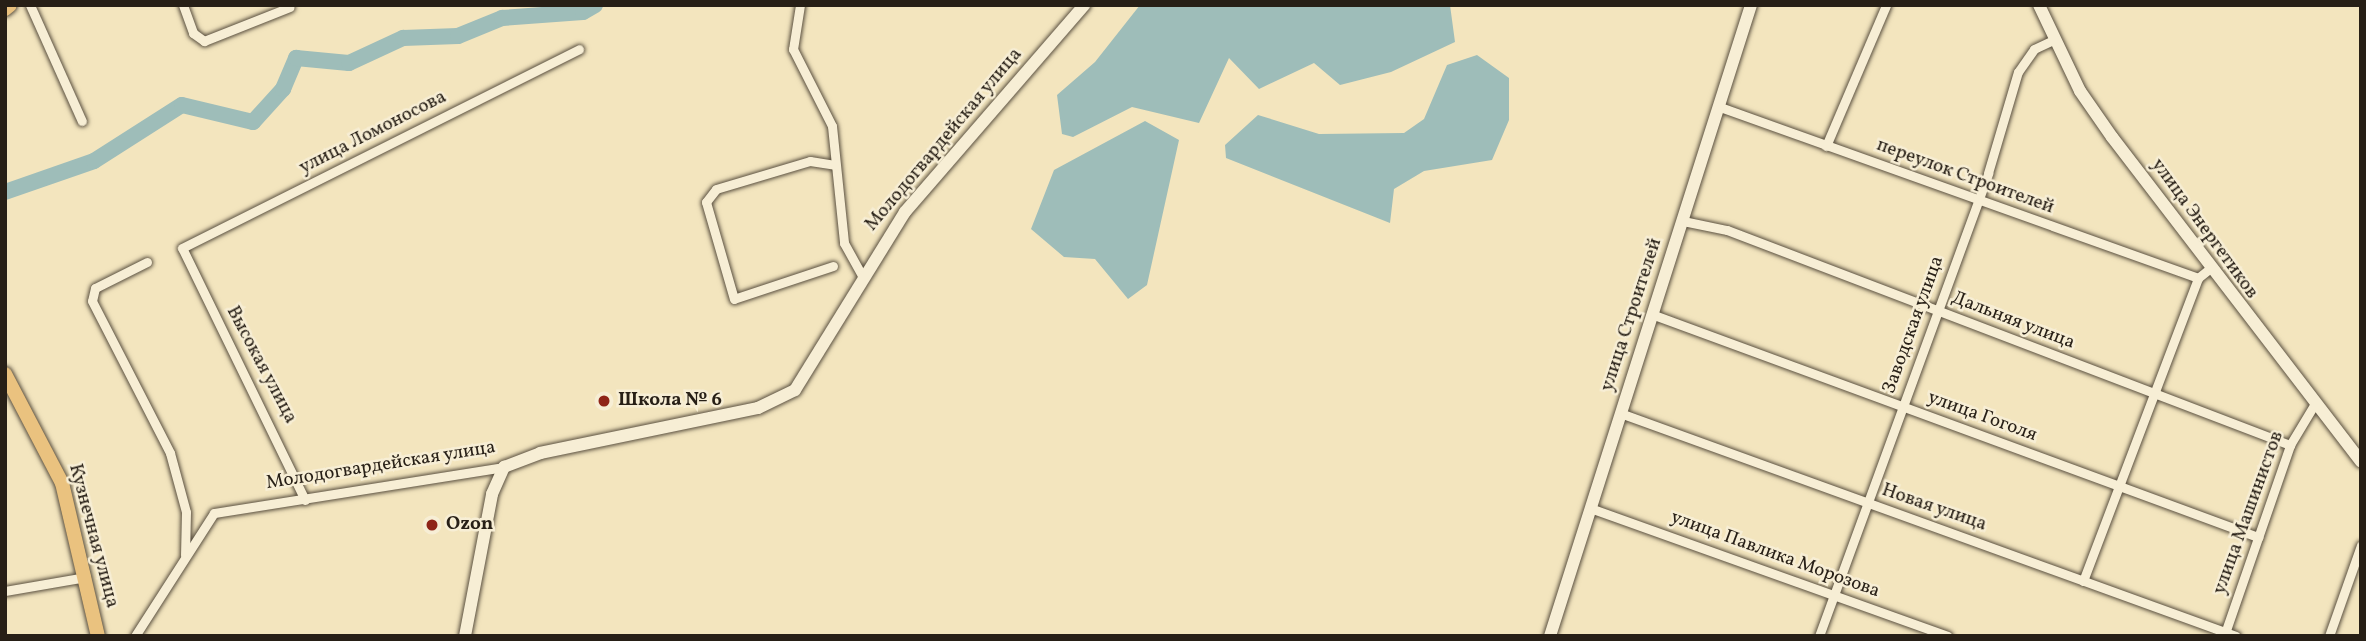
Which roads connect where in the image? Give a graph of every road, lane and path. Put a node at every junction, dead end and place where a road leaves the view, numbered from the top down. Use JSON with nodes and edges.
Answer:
{"nodes":[{"id":1,"x":10,"y":5,"type":"edge"},
{"id":2,"x":30,"y":5,"type":"edge"},
{"id":3,"x":183,"y":5,"type":"edge"},
{"id":4,"x":800,"y":5,"type":"edge"},
{"id":5,"x":1084,"y":5,"type":"edge"},
{"id":6,"x":1751,"y":5,"type":"edge"},
{"id":7,"x":1886,"y":5,"type":"edge"},
{"id":8,"x":2039,"y":5,"type":"edge"},
{"id":9,"x":290,"y":7,"type":"edge"},
{"id":10,"x":5,"y":9,"type":"edge"},
{"id":11,"x":2055,"y":39,"type":"junction"},
{"id":12,"x":579,"y":49,"type":"dead end"},
{"id":13,"x":1720,"y":107,"type":"junction"},
{"id":14,"x":82,"y":121,"type":"dead end"},
{"id":15,"x":1826,"y":146,"type":"junction"},
{"id":16,"x":835,"y":165,"type":"junction"},
{"id":17,"x":1978,"y":201,"type":"junction"},
{"id":18,"x":1683,"y":220,"type":"junction"},
{"id":19,"x":182,"y":248,"type":"joint"},
{"id":20,"x":148,"y":262,"type":"dead end"},
{"id":21,"x":833,"y":266,"type":"dead end"},
{"id":22,"x":2209,"y":269,"type":"junction"},
{"id":23,"x":862,"y":275,"type":"junction"},
{"id":24,"x":2198,"y":278,"type":"junction"},
{"id":25,"x":1939,"y":311,"type":"junction"},
{"id":26,"x":1654,"y":315,"type":"junction"},
{"id":27,"x":5,"y":374,"type":"edge"},
{"id":28,"x":2154,"y":394,"type":"junction"},
{"id":29,"x":2314,"y":405,"type":"junction"},
{"id":30,"x":1903,"y":407,"type":"junction"},
{"id":31,"x":1620,"y":412,"type":"junction"},
{"id":32,"x":2290,"y":445,"type":"junction"},
{"id":33,"x":2361,"y":461,"type":"edge"},
{"id":34,"x":504,"y":467,"type":"junction"},
{"id":35,"x":2117,"y":486,"type":"junction"},
{"id":36,"x":305,"y":500,"type":"junction"},
{"id":37,"x":1866,"y":503,"type":"junction"},
{"id":38,"x":1590,"y":508,"type":"junction"},
{"id":39,"x":2258,"y":537,"type":"junction"},
{"id":40,"x":2361,"y":545,"type":"edge"},
{"id":41,"x":185,"y":557,"type":"junction"},
{"id":42,"x":86,"y":577,"type":"junction"},
{"id":43,"x":2083,"y":581,"type":"junction"},
{"id":44,"x":5,"y":591,"type":"edge"},
{"id":45,"x":1835,"y":594,"type":"junction"},
{"id":46,"x":2225,"y":634,"type":"edge"},
{"id":47,"x":98,"y":636,"type":"edge"},
{"id":48,"x":135,"y":636,"type":"edge"},
{"id":49,"x":465,"y":636,"type":"edge"},
{"id":50,"x":1550,"y":636,"type":"edge"},
{"id":51,"x":1819,"y":636,"type":"edge"},
{"id":52,"x":1948,"y":636,"type":"edge"},
{"id":53,"x":2236,"y":636,"type":"edge"},
{"id":54,"x":2329,"y":636,"type":"edge"}],
"edges":[{"from":1,"to":10,"type":"main road"},
{"from":2,"to":14,"type":"street"},
{"from":3,"to":9,"type":"street"},
{"from":4,"to":16,"type":"street"},
{"from":5,"to":23,"type":"street","name":"Молодогвардейская улица"},
{"from":6,"to":13,"type":"street","name":"улица Строителей"},
{"from":7,"to":15,"type":"street"},
{"from":8,"to":11,"type":"street","name":"улица Энергетиков"},
{"from":11,"to":17,"type":"street","name":"Заводская улица"},
{"from":11,"to":22,"type":"street","name":"улица Энергетиков"},
{"from":12,"to":19,"type":"street","name":"улица Ломоносова"},
{"from":13,"to":15,"type":"street","name":"переулок Строителей"},
{"from":13,"to":18,"type":"street","name":"улица Строителей"},
{"from":15,"to":17,"type":"street","name":"переулок Строителей"},
{"from":16,"to":21,"type":"street"},
{"from":16,"to":23,"type":"street"},
{"from":17,"to":24,"type":"street","name":"переулок Строителей"},
{"from":17,"to":25,"type":"street","name":"Заводская улица"},
{"from":18,"to":25,"type":"street","name":"Дальняя улица"},
{"from":18,"to":26,"type":"street","name":"улица Строителей"},
{"from":19,"to":36,"type":"street","name":"Высокая улица"},
{"from":20,"to":41,"type":"street"},
{"from":22,"to":24,"type":"street"},
{"from":22,"to":29,"type":"street","name":"улица Энергетиков"},
{"from":23,"to":34,"type":"street","name":"Молодогвардейская улица"},
{"from":24,"to":28,"type":"street"},
{"from":25,"to":28,"type":"street","name":"Дальняя улица"},
{"from":25,"to":30,"type":"street","name":"Заводская улица"},
{"from":26,"to":30,"type":"street","name":"улица Гоголя"},
{"from":26,"to":31,"type":"street","name":"улица Строителей"},
{"from":27,"to":42,"type":"main road","name":"Кузнечная улица"},
{"from":28,"to":32,"type":"street","name":"Дальняя улица"},
{"from":28,"to":35,"type":"street"},
{"from":29,"to":32,"type":"street","name":"улица Машинистов"},
{"from":29,"to":33,"type":"street","name":"улица Энергетиков"},
{"from":30,"to":35,"type":"street","name":"улица Гоголя"},
{"from":30,"to":37,"type":"street","name":"Заводская улица"},
{"from":31,"to":37,"type":"street","name":"Новая улица"},
{"from":31,"to":38,"type":"street","name":"улица Строителей"},
{"from":32,"to":39,"type":"street","name":"улица Машинистов"},
{"from":34,"to":36,"type":"street","name":"Молодогвардейская улица"},
{"from":34,"to":49,"type":"street"},
{"from":35,"to":39,"type":"street","name":"улица Гоголя"},
{"from":35,"to":43,"type":"street"},
{"from":36,"to":41,"type":"street","name":"Молодогвардейская улица"},
{"from":37,"to":43,"type":"street","name":"Новая улица"},
{"from":37,"to":45,"type":"street","name":"Заводская улица"},
{"from":38,"to":45,"type":"street","name":"улица Павлика Морозова"},
{"from":38,"to":50,"type":"street","name":"улица Строителей"},
{"from":39,"to":46,"type":"street","name":"улица Машинистов"},
{"from":40,"to":54,"type":"street"},
{"from":41,"to":48,"type":"street","name":"Молодогвардейская улица"},
{"from":42,"to":44,"type":"street"},
{"from":42,"to":47,"type":"main road","name":"Кузнечная улица"},
{"from":43,"to":46,"type":"street","name":"Новая улица"},
{"from":45,"to":51,"type":"street","name":"Заводская улица"},
{"from":45,"to":52,"type":"street","name":"улица Павлика Морозова"},
{"from":46,"to":53,"type":"street","name":"Новая улица"}]}
